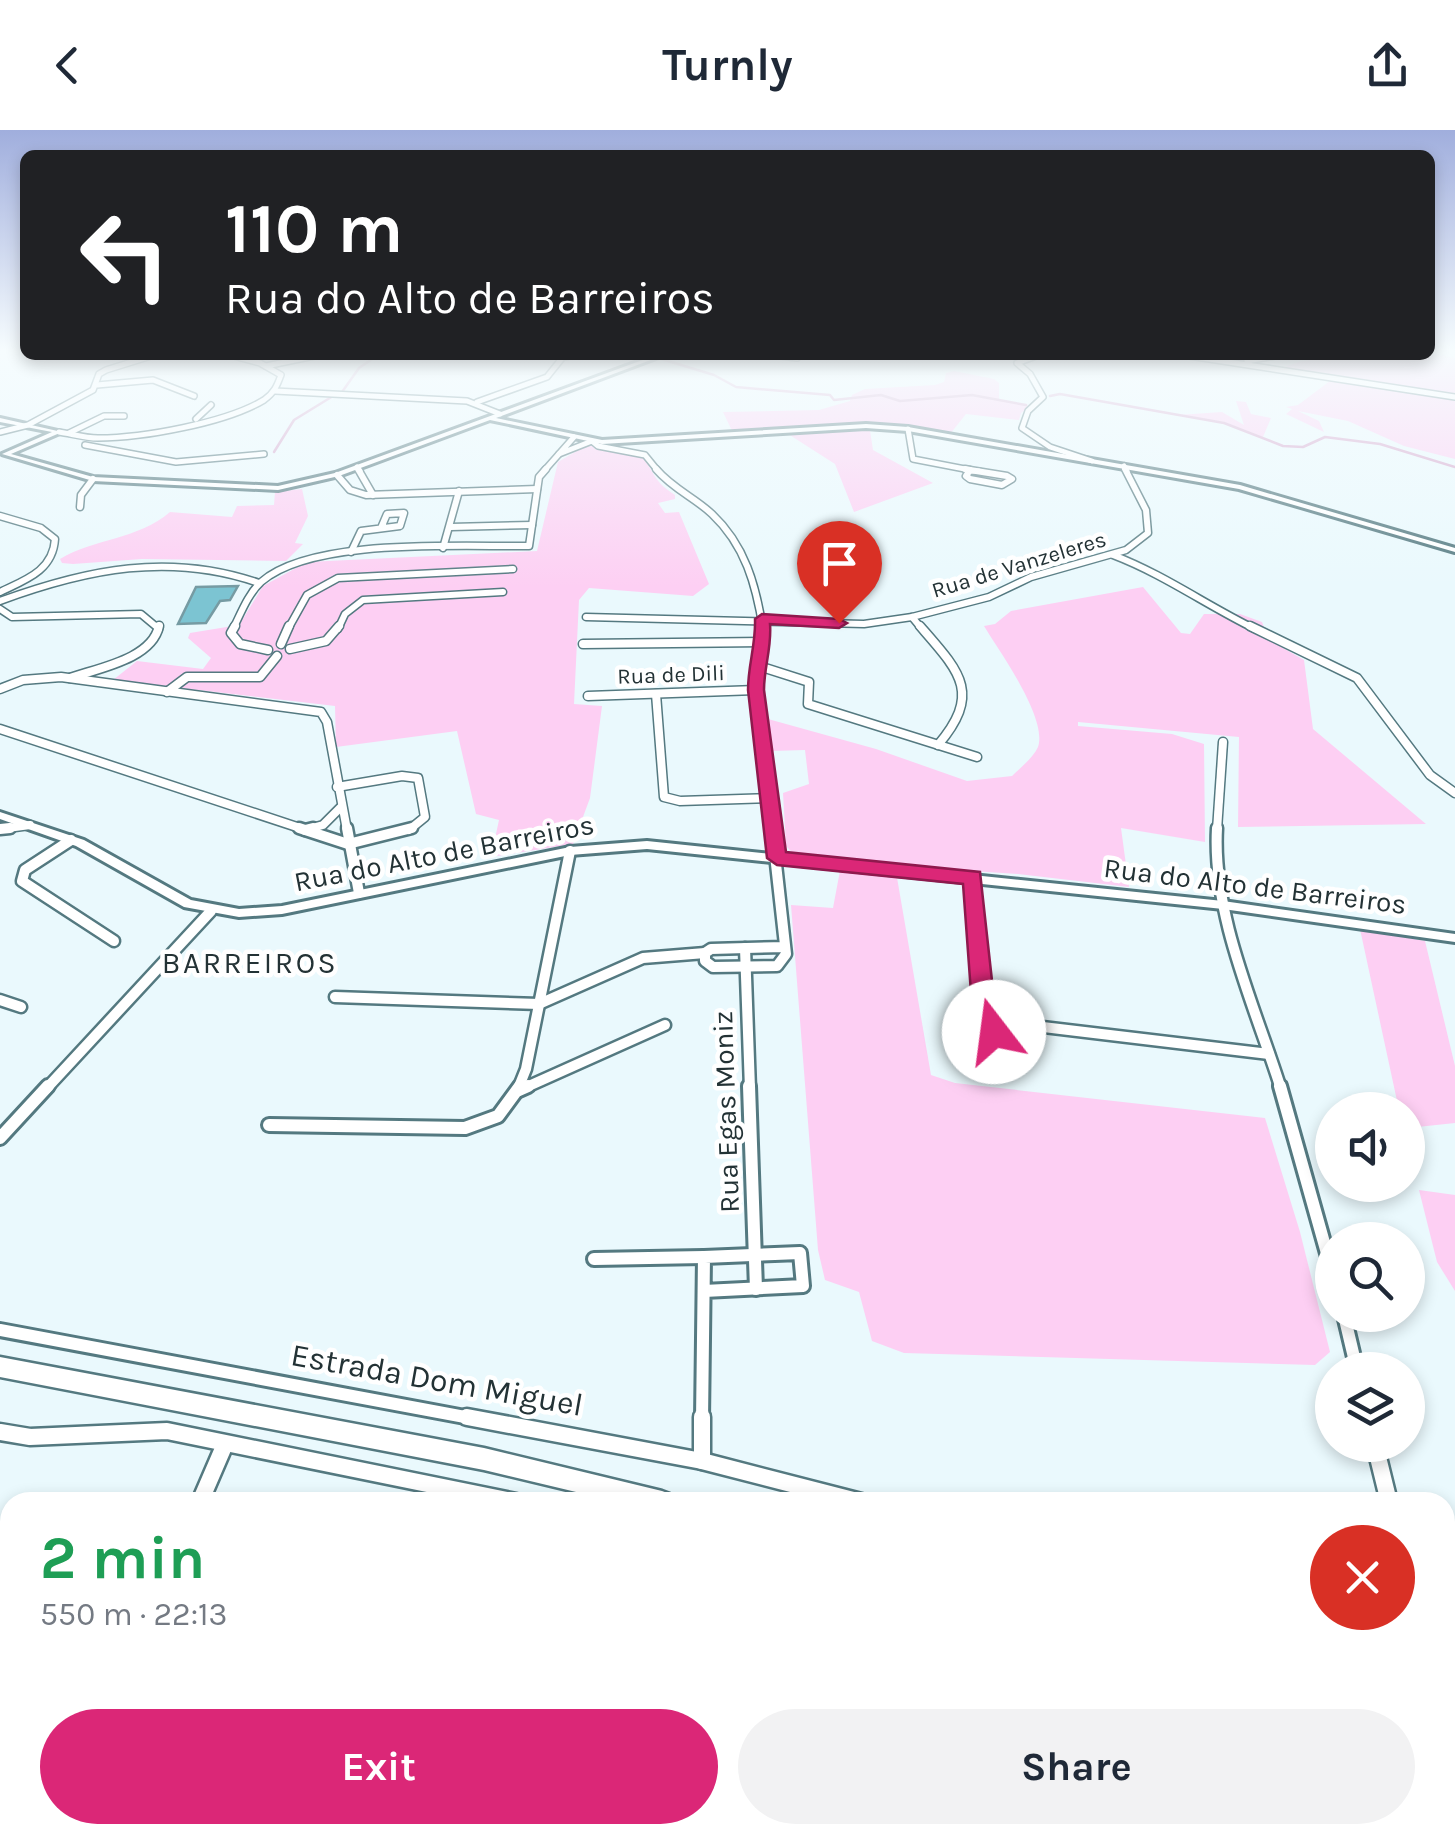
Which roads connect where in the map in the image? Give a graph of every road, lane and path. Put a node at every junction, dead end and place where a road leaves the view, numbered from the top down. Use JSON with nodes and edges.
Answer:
{"nodes":[{"id":1,"x":41,"y":428,"type":"edge"},
{"id":2,"x":75,"y":428,"type":"edge"},
{"id":3,"x":168,"y":428,"type":"edge"},
{"id":4,"x":461,"y":428,"type":"edge"},
{"id":5,"x":531,"y":428,"type":"edge"},
{"id":6,"x":831,"y":428,"type":"edge"},
{"id":7,"x":893,"y":428,"type":"edge"},
{"id":8,"x":1022,"y":428,"type":"edge"},
{"id":9,"x":908,"y":429,"type":"junction"},
{"id":10,"x":63,"y":433,"type":"junction"},
{"id":11,"x":94,"y":438,"type":"junction"},
{"id":12,"x":574,"y":438,"type":"junction"},
{"id":13,"x":592,"y":441,"type":"junction"},
{"id":14,"x":1050,"y":450,"type":"junction"},
{"id":15,"x":2,"y":453,"type":"edge"},
{"id":16,"x":264,"y":454,"type":"dead end"},
{"id":17,"x":559,"y":454,"type":"junction"},
{"id":18,"x":1124,"y":466,"type":"junction"},
{"id":19,"x":357,"y":467,"type":"junction"},
{"id":20,"x":970,"y":470,"type":"junction"},
{"id":21,"x":336,"y":475,"type":"junction"},
{"id":22,"x":93,"y":480,"type":"junction"},
{"id":23,"x":537,"y":489,"type":"junction"},
{"id":24,"x":459,"y":492,"type":"junction"},
{"id":25,"x":374,"y":495,"type":"junction"},
{"id":26,"x":80,"y":507,"type":"dead end"},
{"id":27,"x":0,"y":516,"type":"edge"},
{"id":28,"x":532,"y":526,"type":"junction"},
{"id":29,"x":381,"y":528,"type":"dead end"},
{"id":30,"x":450,"y":528,"type":"junction"},
{"id":31,"x":443,"y":548,"type":"junction"},
{"id":32,"x":1126,"y":550,"type":"junction"},
{"id":33,"x":1455,"y":550,"type":"edge"},
{"id":34,"x":351,"y":552,"type":"junction"},
{"id":35,"x":1112,"y":555,"type":"junction"},
{"id":36,"x":1140,"y":564,"type":"junction"},
{"id":37,"x":512,"y":570,"type":"dead end"},
{"id":38,"x":0,"y":582,"type":"edge"},
{"id":39,"x":259,"y":583,"type":"junction"},
{"id":40,"x":10,"y":587,"type":"junction"},
{"id":41,"x":0,"y":592,"type":"edge"},
{"id":42,"x":504,"y":592,"type":"dead end"},
{"id":43,"x":0,"y":601,"type":"edge"},
{"id":44,"x":0,"y":610,"type":"edge"},
{"id":45,"x":586,"y":617,"type":"dead end"},
{"id":46,"x":912,"y":617,"type":"junction"},
{"id":47,"x":762,"y":619,"type":"junction"},
{"id":48,"x":764,"y":642,"type":"junction"},
{"id":49,"x":282,"y":644,"type":"junction"},
{"id":50,"x":583,"y":644,"type":"dead end"},
{"id":51,"x":290,"y":649,"type":"junction"},
{"id":52,"x":268,"y":650,"type":"junction"},
{"id":53,"x":277,"y":656,"type":"junction"},
{"id":54,"x":756,"y":665,"type":"junction"},
{"id":55,"x":70,"y":678,"type":"junction"},
{"id":56,"x":0,"y":689,"type":"edge"},
{"id":57,"x":756,"y":690,"type":"junction"},
{"id":58,"x":167,"y":692,"type":"junction"},
{"id":59,"x":656,"y":694,"type":"junction"},
{"id":60,"x":588,"y":696,"type":"dead end"},
{"id":61,"x":0,"y":730,"type":"edge"},
{"id":62,"x":1223,"y":742,"type":"dead end"},
{"id":63,"x":938,"y":745,"type":"junction"},
{"id":64,"x":977,"y":757,"type":"dead end"},
{"id":65,"x":337,"y":787,"type":"junction"},
{"id":66,"x":1455,"y":793,"type":"edge"},
{"id":67,"x":770,"y":798,"type":"junction"},
{"id":68,"x":340,"y":807,"type":"junction"},
{"id":69,"x":0,"y":815,"type":"edge"},
{"id":70,"x":30,"y":825,"type":"junction"},
{"id":71,"x":0,"y":828,"type":"edge"},
{"id":72,"x":303,"y":830,"type":"junction"},
{"id":73,"x":71,"y":840,"type":"junction"},
{"id":74,"x":348,"y":844,"type":"junction"},
{"id":75,"x":570,"y":850,"type":"junction"},
{"id":76,"x":777,"y":858,"type":"junction"},
{"id":77,"x":972,"y":878,"type":"junction"},
{"id":78,"x":360,"y":893,"type":"junction"},
{"id":79,"x":1223,"y":906,"type":"junction"},
{"id":80,"x":212,"y":911,"type":"junction"},
{"id":81,"x":1455,"y":938,"type":"edge"},
{"id":82,"x":114,"y":941,"type":"dead end"},
{"id":83,"x":785,"y":947,"type":"junction"},
{"id":84,"x":745,"y":948,"type":"junction"},
{"id":85,"x":705,"y":954,"type":"junction"},
{"id":86,"x":747,"y":967,"type":"junction"},
{"id":87,"x":335,"y":997,"type":"dead end"},
{"id":88,"x":0,"y":1000,"type":"edge"},
{"id":89,"x":539,"y":1004,"type":"junction"},
{"id":90,"x":21,"y":1007,"type":"dead end"},
{"id":91,"x":666,"y":1025,"type":"dead end"},
{"id":92,"x":1269,"y":1054,"type":"junction"},
{"id":93,"x":519,"y":1090,"type":"junction"},
{"id":94,"x":269,"y":1125,"type":"dead end"},
{"id":95,"x":0,"y":1138,"type":"edge"},
{"id":96,"x":1319,"y":1222,"type":"edge"},
{"id":97,"x":755,"y":1255,"type":"junction"},
{"id":98,"x":704,"y":1257,"type":"junction"},
{"id":99,"x":594,"y":1259,"type":"dead end"},
{"id":100,"x":756,"y":1288,"type":"junction"},
{"id":101,"x":704,"y":1290,"type":"junction"},
{"id":102,"x":0,"y":1330,"type":"edge"},
{"id":103,"x":0,"y":1368,"type":"edge"},
{"id":104,"x":0,"y":1432,"type":"edge"},
{"id":105,"x":226,"y":1444,"type":"junction"},
{"id":106,"x":702,"y":1461,"type":"junction"},
{"id":107,"x":1379,"y":1462,"type":"edge"},
{"id":108,"x":204,"y":1492,"type":"edge"},
{"id":109,"x":466,"y":1492,"type":"edge"},
{"id":110,"x":621,"y":1492,"type":"edge"},
{"id":111,"x":822,"y":1492,"type":"edge"},
{"id":112,"x":1387,"y":1492,"type":"edge"}],
"edges":[{"from":1,"to":10,"type":"street"},
{"from":2,"to":10,"type":"street"},
{"from":3,"to":11,"type":"street"},
{"from":4,"to":19,"type":"street"},
{"from":5,"to":12,"type":"street"},
{"from":6,"to":13,"type":"street"},
{"from":7,"to":9,"type":"street"},
{"from":8,"to":14,"type":"street"},
{"from":9,"to":14,"type":"street"},
{"from":9,"to":20,"type":"street"},
{"from":10,"to":11,"type":"street"},
{"from":10,"to":15,"type":"street"},
{"from":11,"to":16,"type":"street"},
{"from":12,"to":13,"type":"street"},
{"from":12,"to":17,"type":"street"},
{"from":13,"to":17,"type":"street"},
{"from":13,"to":47,"type":"street"},
{"from":14,"to":18,"type":"street"},
{"from":15,"to":22,"type":"street"},
{"from":17,"to":23,"type":"street"},
{"from":18,"to":32,"type":"street","name":"Rua de Vanzeleres"},
{"from":18,"to":33,"type":"street"},
{"from":19,"to":21,"type":"street"},
{"from":19,"to":25,"type":"street"},
{"from":20,"to":20,"type":"street"},
{"from":21,"to":22,"type":"street"},
{"from":21,"to":25,"type":"street"},
{"from":22,"to":26,"type":"street"},
{"from":23,"to":24,"type":"street"},
{"from":23,"to":28,"type":"street"},
{"from":24,"to":25,"type":"street"},
{"from":24,"to":30,"type":"street"},
{"from":27,"to":40,"type":"street"},
{"from":28,"to":30,"type":"street"},
{"from":28,"to":31,"type":"street"},
{"from":29,"to":34,"type":"street"},
{"from":30,"to":31,"type":"street"},
{"from":31,"to":34,"type":"street"},
{"from":32,"to":35,"type":"street","name":"Rua de Vanzeleres"},
{"from":32,"to":36,"type":"street"},
{"from":34,"to":39,"type":"street"},
{"from":35,"to":36,"type":"street"},
{"from":35,"to":46,"type":"street","name":"Rua de Vanzeleres"},
{"from":36,"to":66,"type":"street"},
{"from":37,"to":49,"type":"street"},
{"from":38,"to":40,"type":"street"},
{"from":39,"to":43,"type":"street"},
{"from":39,"to":52,"type":"street"},
{"from":40,"to":41,"type":"street"},
{"from":42,"to":51,"type":"street"},
{"from":44,"to":55,"type":"street"},
{"from":45,"to":47,"type":"street","name":"Rua de Vanzeleres"},
{"from":46,"to":47,"type":"street","name":"Rua de Vanzeleres"},
{"from":46,"to":63,"type":"street"},
{"from":47,"to":48,"type":"street"},
{"from":48,"to":50,"type":"street"},
{"from":48,"to":54,"type":"street"},
{"from":49,"to":51,"type":"street"},
{"from":49,"to":52,"type":"street"},
{"from":51,"to":53,"type":"street"},
{"from":52,"to":53,"type":"street"},
{"from":53,"to":58,"type":"street"},
{"from":54,"to":57,"type":"street"},
{"from":54,"to":63,"type":"street"},
{"from":55,"to":56,"type":"street"},
{"from":55,"to":58,"type":"street"},
{"from":57,"to":59,"type":"street","name":"Rua de Dili"},
{"from":57,"to":67,"type":"street"},
{"from":58,"to":65,"type":"street"},
{"from":59,"to":60,"type":"street","name":"Rua de Dili"},
{"from":59,"to":67,"type":"street"},
{"from":61,"to":72,"type":"street"},
{"from":62,"to":79,"type":"street"},
{"from":63,"to":64,"type":"street"},
{"from":65,"to":68,"type":"street"},
{"from":65,"to":74,"type":"street"},
{"from":67,"to":76,"type":"street"},
{"from":68,"to":72,"type":"street"},
{"from":68,"to":74,"type":"street"},
{"from":69,"to":70,"type":"street","name":"Rua do Alto de Barreiros"},
{"from":70,"to":71,"type":"street"},
{"from":70,"to":73,"type":"street","name":"Rua do Alto de Barreiros"},
{"from":72,"to":74,"type":"street"},
{"from":73,"to":80,"type":"street","name":"Rua do Alto de Barreiros"},
{"from":73,"to":82,"type":"street"},
{"from":74,"to":78,"type":"street"},
{"from":75,"to":76,"type":"street","name":"Rua do Alto de Barreiros"},
{"from":75,"to":78,"type":"street","name":"Rua do Alto de Barreiros"},
{"from":75,"to":89,"type":"street"},
{"from":76,"to":77,"type":"street","name":"Rua do Alto de Barreiros"},
{"from":76,"to":83,"type":"street"},
{"from":77,"to":79,"type":"street","name":"Rua do Alto de Barreiros"},
{"from":77,"to":92,"type":"street"},
{"from":78,"to":80,"type":"street","name":"Rua do Alto de Barreiros"},
{"from":79,"to":81,"type":"street","name":"Rua do Alto de Barreiros"},
{"from":79,"to":92,"type":"street"},
{"from":80,"to":95,"type":"street"},
{"from":83,"to":84,"type":"street"},
{"from":83,"to":86,"type":"street"},
{"from":84,"to":85,"type":"street"},
{"from":84,"to":86,"type":"street","name":"Rua Egas Moniz"},
{"from":85,"to":86,"type":"street"},
{"from":85,"to":89,"type":"street"},
{"from":86,"to":97,"type":"street","name":"Rua Egas Moniz"},
{"from":87,"to":89,"type":"street"},
{"from":88,"to":90,"type":"street"},
{"from":89,"to":93,"type":"street"},
{"from":91,"to":93,"type":"street"},
{"from":92,"to":96,"type":"street"},
{"from":93,"to":94,"type":"street"},
{"from":97,"to":98,"type":"street"},
{"from":97,"to":100,"type":"street","name":"Rua Egas Moniz"},
{"from":97,"to":100,"type":"street"},
{"from":98,"to":99,"type":"street"},
{"from":98,"to":101,"type":"street"},
{"from":100,"to":101,"type":"street"},
{"from":101,"to":106,"type":"street"},
{"from":102,"to":106,"type":"street","name":"Estrada Dom Miguel"},
{"from":103,"to":110,"type":"main road"},
{"from":104,"to":105,"type":"street"},
{"from":105,"to":108,"type":"street"},
{"from":105,"to":109,"type":"street"},
{"from":106,"to":111,"type":"street","name":"Estrada Dom Miguel"},
{"from":107,"to":112,"type":"street"}]}
